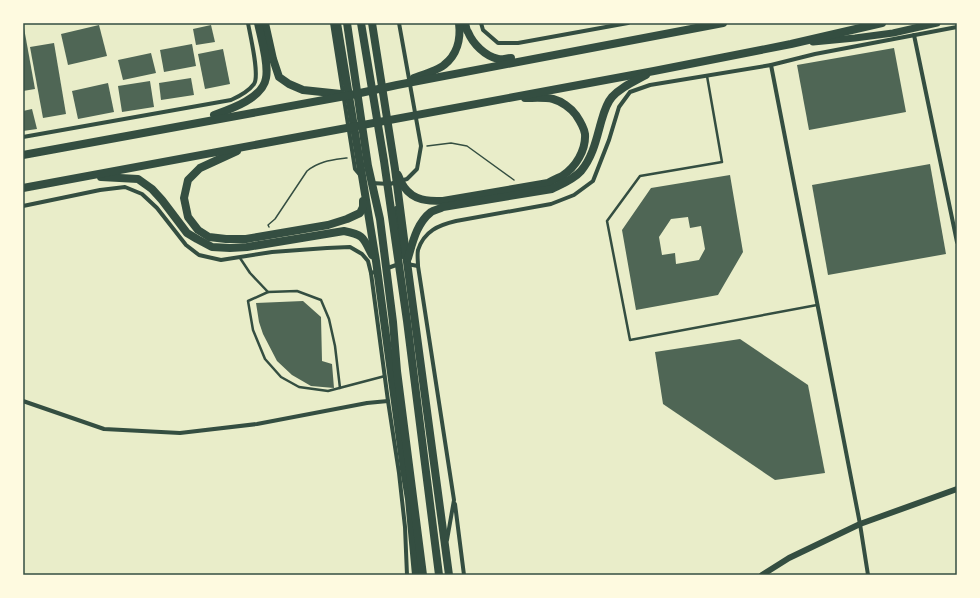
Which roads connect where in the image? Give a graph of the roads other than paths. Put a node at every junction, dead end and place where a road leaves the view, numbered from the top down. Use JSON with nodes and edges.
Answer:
{"nodes":[{"id":1,"x":248,"y":23,"type":"edge"},
{"id":2,"x":258,"y":23,"type":"edge"},
{"id":3,"x":265,"y":23,"type":"edge"},
{"id":4,"x":332,"y":23,"type":"edge"},
{"id":5,"x":337,"y":23,"type":"edge"},
{"id":6,"x":347,"y":23,"type":"edge"},
{"id":7,"x":361,"y":23,"type":"edge"},
{"id":8,"x":372,"y":23,"type":"edge"},
{"id":9,"x":399,"y":23,"type":"edge"},
{"id":10,"x":459,"y":23,"type":"edge"},
{"id":11,"x":465,"y":23,"type":"edge"},
{"id":12,"x":481,"y":23,"type":"edge"},
{"id":13,"x":628,"y":23,"type":"edge"},
{"id":14,"x":723,"y":23,"type":"edge"},
{"id":15,"x":882,"y":23,"type":"edge"},
{"id":16,"x":937,"y":23,"type":"edge"},
{"id":17,"x":957,"y":27,"type":"edge"},
{"id":18,"x":914,"y":36,"type":"junction"},
{"id":19,"x":791,"y":44,"type":"junction"},
{"id":20,"x":577,"y":50,"type":"junction"},
{"id":21,"x":771,"y":65,"type":"junction"},
{"id":22,"x":654,"y":71,"type":"junction"},
{"id":23,"x":707,"y":75,"type":"junction"},
{"id":24,"x":397,"y":85,"type":"junction"},
{"id":25,"x":351,"y":95,"type":"junction"},
{"id":26,"x":510,"y":97,"type":"junction"},
{"id":27,"x":190,"y":124,"type":"junction"},
{"id":28,"x":23,"y":137,"type":"edge"},
{"id":29,"x":249,"y":146,"type":"junction"},
{"id":30,"x":23,"y":155,"type":"edge"},
{"id":31,"x":395,"y":169,"type":"junction"},
{"id":32,"x":88,"y":176,"type":"junction"},
{"id":33,"x":391,"y":184,"type":"junction"},
{"id":34,"x":23,"y":188,"type":"edge"},
{"id":35,"x":364,"y":192,"type":"junction"},
{"id":36,"x":23,"y":206,"type":"edge"},
{"id":37,"x":957,"y":242,"type":"edge"},
{"id":38,"x":239,"y":257,"type":"junction"},
{"id":39,"x":376,"y":261,"type":"junction"},
{"id":40,"x":403,"y":263,"type":"junction"},
{"id":41,"x":418,"y":266,"type":"junction"},
{"id":42,"x":371,"y":273,"type":"junction"},
{"id":43,"x":268,"y":292,"type":"junction"},
{"id":44,"x":817,"y":305,"type":"junction"},
{"id":45,"x":385,"y":376,"type":"junction"},
{"id":46,"x":340,"y":388,"type":"junction"},
{"id":47,"x":23,"y":401,"type":"edge"},
{"id":48,"x":388,"y":401,"type":"junction"},
{"id":49,"x":957,"y":489,"type":"edge"},
{"id":50,"x":454,"y":500,"type":"junction"},
{"id":51,"x":860,"y":524,"type":"junction"},
{"id":52,"x":446,"y":547,"type":"junction"},
{"id":53,"x":407,"y":575,"type":"edge"},
{"id":54,"x":416,"y":575,"type":"edge"},
{"id":55,"x":423,"y":575,"type":"edge"},
{"id":56,"x":438,"y":575,"type":"edge"},
{"id":57,"x":450,"y":575,"type":"edge"},
{"id":58,"x":464,"y":575,"type":"edge"},
{"id":59,"x":762,"y":575,"type":"edge"},
{"id":60,"x":868,"y":575,"type":"edge"}],
"edges":[{"from":1,"to":28,"type":"street"},
{"from":2,"to":27,"type":"main road"},
{"from":3,"to":25,"type":"main road"},
{"from":4,"to":33,"type":"street"},
{"from":5,"to":35,"type":"main road"},
{"from":6,"to":55,"type":"main road"},
{"from":7,"to":56,"type":"main road"},
{"from":8,"to":31,"type":"main road"},
{"from":9,"to":33,"type":"street"},
{"from":10,"to":24,"type":"main road"},
{"from":11,"to":20,"type":"main road"},
{"from":12,"to":13,"type":"street"},
{"from":14,"to":20,"type":"main road"},
{"from":15,"to":19,"type":"main road"},
{"from":16,"to":19,"type":"main road"},
{"from":17,"to":18,"type":"street"},
{"from":18,"to":21,"type":"street"},
{"from":18,"to":37,"type":"street"},
{"from":19,"to":22,"type":"main road"},
{"from":20,"to":24,"type":"main road"},
{"from":21,"to":23,"type":"street"},
{"from":21,"to":44,"type":"street"},
{"from":22,"to":26,"type":"main road"},
{"from":22,"to":40,"type":"main road"},
{"from":23,"to":41,"type":"street"},
{"from":23,"to":44,"type":"lane"},
{"from":24,"to":25,"type":"main road"},
{"from":25,"to":27,"type":"main road"},
{"from":26,"to":29,"type":"main road"},
{"from":26,"to":31,"type":"main road"},
{"from":27,"to":30,"type":"main road"},
{"from":29,"to":32,"type":"main road"},
{"from":29,"to":35,"type":"main road"},
{"from":31,"to":40,"type":"main road"},
{"from":32,"to":34,"type":"main road"},
{"from":32,"to":39,"type":"main road"},
{"from":33,"to":40,"type":"street"},
{"from":35,"to":39,"type":"main road"},
{"from":36,"to":38,"type":"street"},
{"from":38,"to":42,"type":"street"},
{"from":38,"to":43,"type":"lane"},
{"from":39,"to":54,"type":"main road"},
{"from":40,"to":41,"type":"street"},
{"from":40,"to":42,"type":"street"},
{"from":40,"to":52,"type":"main road"},
{"from":41,"to":50,"type":"street"},
{"from":42,"to":45,"type":"street"},
{"from":43,"to":46,"type":"lane"},
{"from":43,"to":46,"type":"lane"},
{"from":44,"to":51,"type":"street"},
{"from":45,"to":46,"type":"lane"},
{"from":45,"to":48,"type":"street"},
{"from":47,"to":48,"type":"street"},
{"from":48,"to":53,"type":"street"},
{"from":49,"to":51,"type":"street"},
{"from":50,"to":52,"type":"street"},
{"from":50,"to":58,"type":"street"},
{"from":51,"to":59,"type":"street"},
{"from":51,"to":60,"type":"street"},
{"from":52,"to":57,"type":"main road"}]}
